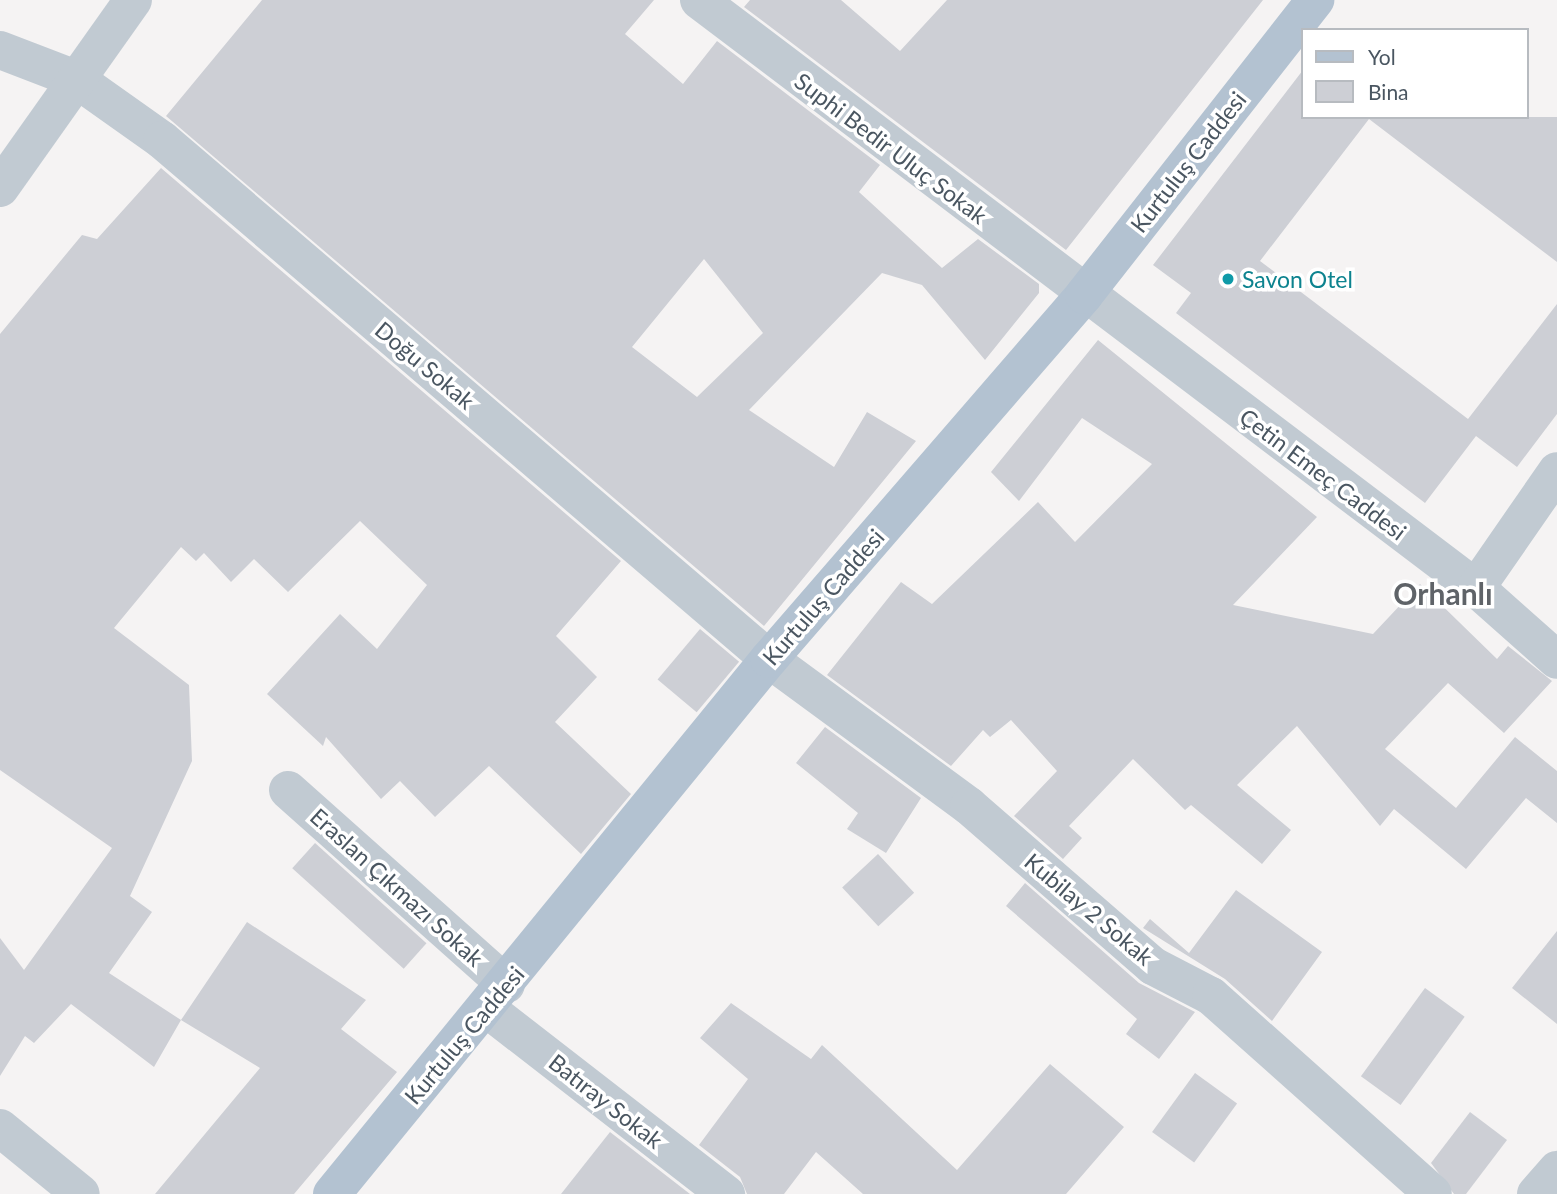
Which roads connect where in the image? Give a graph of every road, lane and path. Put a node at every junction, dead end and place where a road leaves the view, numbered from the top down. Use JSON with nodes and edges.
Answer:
{"nodes":[{"id":1,"x":133,"y":0,"type":"edge"},
{"id":2,"x":699,"y":0,"type":"edge"},
{"id":3,"x":1315,"y":0,"type":"edge"},
{"id":4,"x":0,"y":50,"type":"edge"},
{"id":5,"x":76,"y":79,"type":"junction"},
{"id":6,"x":15,"y":143,"type":"edge"},
{"id":7,"x":0,"y":188,"type":"edge"},
{"id":8,"x":1084,"y":295,"type":"junction"},
{"id":9,"x":1557,"y":471,"type":"edge"},
{"id":10,"x":1476,"y":588,"type":"junction"},
{"id":11,"x":769,"y":659,"type":"junction"},
{"id":12,"x":1557,"y":660,"type":"edge"},
{"id":13,"x":288,"y":790,"type":"dead end"},
{"id":14,"x":496,"y":996,"type":"junction"},
{"id":15,"x":0,"y":1128,"type":"edge"},
{"id":16,"x":1557,"y":1170,"type":"edge"},
{"id":17,"x":81,"y":1194,"type":"edge"},
{"id":18,"x":332,"y":1194,"type":"edge"},
{"id":19,"x":726,"y":1194,"type":"edge"},
{"id":20,"x":1433,"y":1194,"type":"edge"},
{"id":21,"x":1536,"y":1194,"type":"edge"}],
"edges":[{"from":1,"to":5,"type":"street"},
{"from":2,"to":8,"type":"street","name":"Suphi Bedir Uluç Sokak"},
{"from":3,"to":8,"type":"main road","name":"Kurtuluş Caddesi"},
{"from":4,"to":5,"type":"street","name":"Doğu Sokak"},
{"from":5,"to":6,"type":"street"},
{"from":5,"to":11,"type":"street","name":"Doğu Sokak"},
{"from":6,"to":7,"type":"street"},
{"from":8,"to":10,"type":"street","name":"Çetin Emeç Caddesi"},
{"from":8,"to":11,"type":"main road","name":"Kurtuluş Caddesi"},
{"from":9,"to":10,"type":"street"},
{"from":10,"to":12,"type":"street","name":"Çetin Emeç Caddesi"},
{"from":11,"to":14,"type":"main road","name":"Kurtuluş Caddesi"},
{"from":11,"to":20,"type":"street","name":"Kubilay 2 Sokak"},
{"from":13,"to":14,"type":"street","name":"Eraslan Çıkmazı Sokak"},
{"from":14,"to":18,"type":"main road","name":"Kurtuluş Caddesi"},
{"from":14,"to":19,"type":"street","name":"Batıray Sokak"},
{"from":15,"to":17,"type":"street"},
{"from":16,"to":21,"type":"street"}]}
